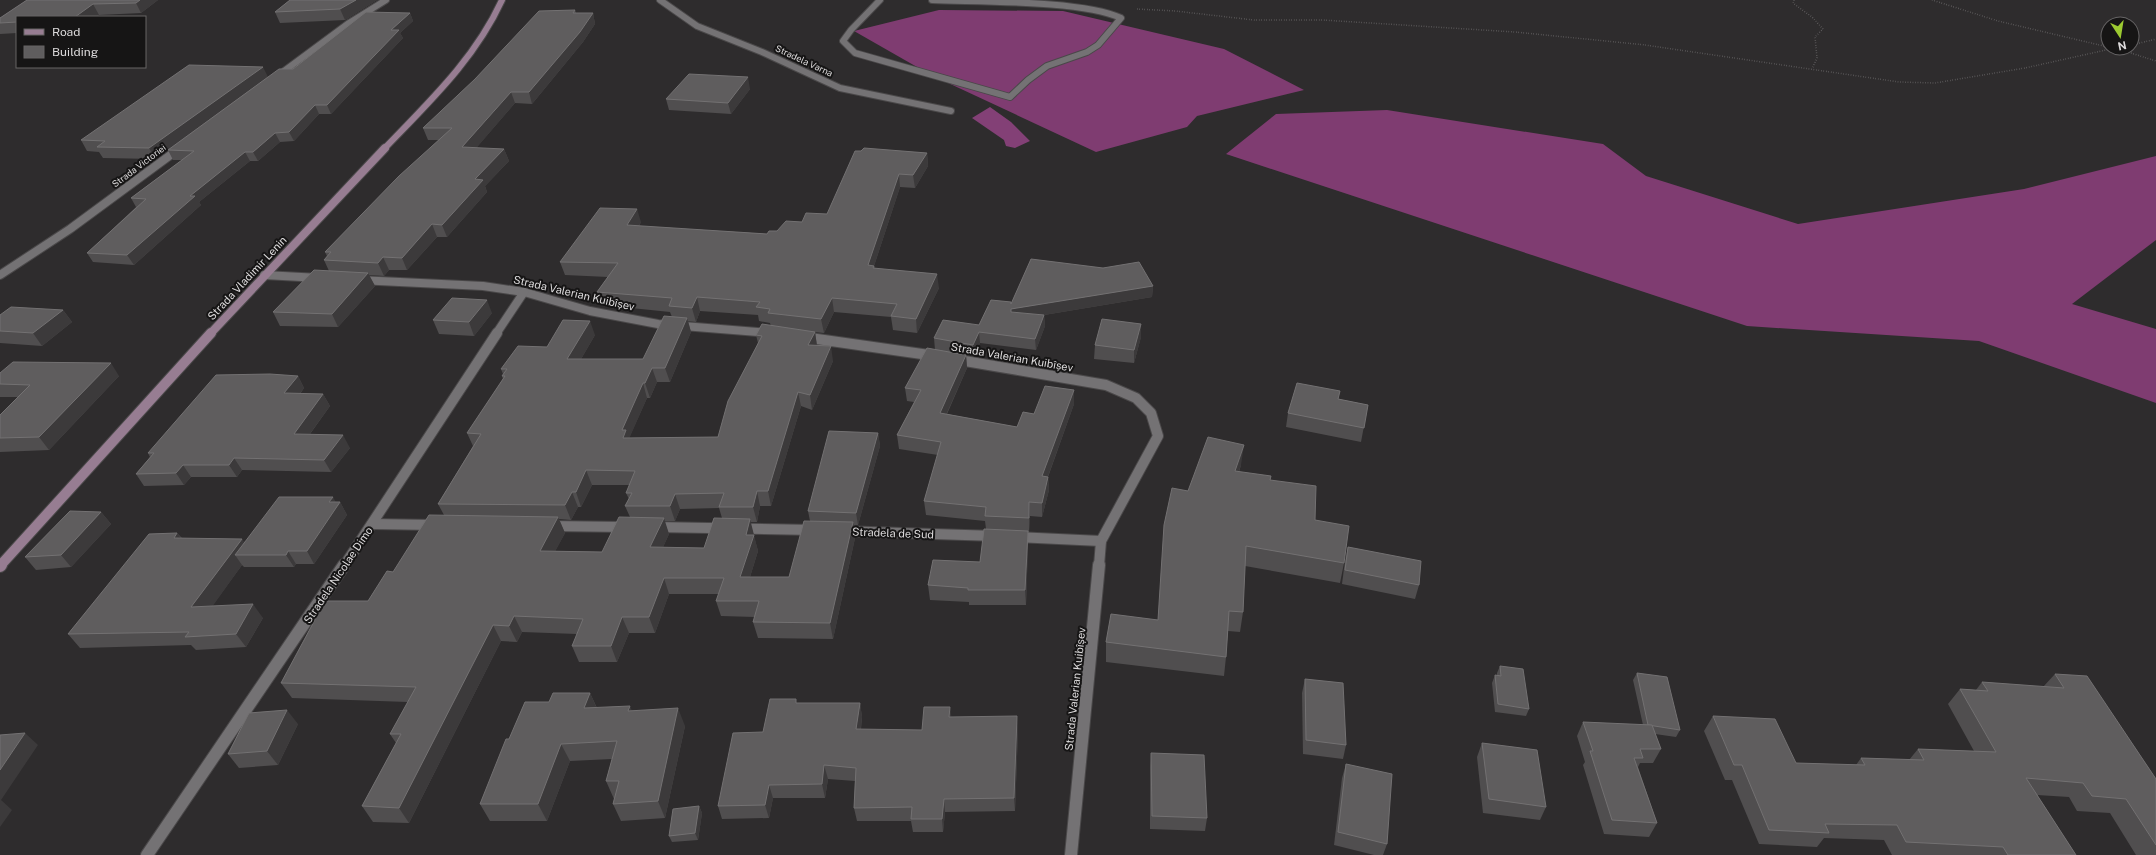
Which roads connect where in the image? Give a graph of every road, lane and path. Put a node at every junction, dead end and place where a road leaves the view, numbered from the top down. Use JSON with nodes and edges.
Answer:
{"nodes":[{"id":1,"x":386,"y":0,"type":"edge"},
{"id":2,"x":502,"y":0,"type":"edge"},
{"id":3,"x":660,"y":0,"type":"edge"},
{"id":4,"x":880,"y":0,"type":"edge"},
{"id":5,"x":932,"y":0,"type":"edge"},
{"id":6,"x":1794,"y":0,"type":"edge"},
{"id":7,"x":1932,"y":0,"type":"edge"},
{"id":8,"x":1100,"y":7,"type":"junction"},
{"id":9,"x":2156,"y":39,"type":"edge"},
{"id":10,"x":2140,"y":43,"type":"edge"},
{"id":11,"x":2100,"y":45,"type":"edge"},
{"id":12,"x":2100,"y":51,"type":"edge"},
{"id":13,"x":2140,"y":55,"type":"edge"},
{"id":14,"x":2156,"y":60,"type":"edge"},
{"id":15,"x":1812,"y":69,"type":"junction"},
{"id":16,"x":266,"y":84,"type":"edge"},
{"id":17,"x":951,"y":111,"type":"dead end"},
{"id":18,"x":190,"y":140,"type":"edge"},
{"id":19,"x":0,"y":275,"type":"edge"},
{"id":20,"x":264,"y":275,"type":"junction"},
{"id":21,"x":329,"y":279,"type":"edge"},
{"id":22,"x":344,"y":279,"type":"edge"},
{"id":23,"x":524,"y":292,"type":"junction"},
{"id":24,"x":780,"y":334,"type":"edge"},
{"id":25,"x":796,"y":336,"type":"edge"},
{"id":26,"x":372,"y":524,"type":"junction"},
{"id":27,"x":443,"y":525,"type":"edge"},
{"id":28,"x":538,"y":526,"type":"edge"},
{"id":29,"x":1102,"y":541,"type":"junction"},
{"id":30,"x":0,"y":566,"type":"edge"},
{"id":31,"x":147,"y":855,"type":"edge"},
{"id":32,"x":1071,"y":855,"type":"edge"}],
"edges":[{"from":1,"to":16,"type":"street"},
{"from":2,"to":20,"type":"main road","name":"Strada Vladimir Lenin"},
{"from":3,"to":17,"type":"street","name":"Stradela Varna"},
{"from":4,"to":8,"type":"street"},
{"from":5,"to":8,"type":"street"},
{"from":6,"to":15,"type":"path"},
{"from":7,"to":11,"type":"path"},
{"from":8,"to":15,"type":"path"},
{"from":9,"to":10,"type":"path"},
{"from":12,"to":15,"type":"path"},
{"from":13,"to":14,"type":"path"},
{"from":18,"to":19,"type":"street","name":"Strada Victoriei"},
{"from":20,"to":21,"type":"street"},
{"from":20,"to":30,"type":"main road","name":"Strada Vladimir Lenin"},
{"from":22,"to":23,"type":"street","name":"Strada Valerian Kuibîșev"},
{"from":23,"to":24,"type":"street","name":"Strada Valerian Kuibîșev"},
{"from":23,"to":26,"type":"street","name":"Stradela Nicolae Dimo"},
{"from":25,"to":29,"type":"street","name":"Strada Valerian Kuibîșev"},
{"from":26,"to":27,"type":"street"},
{"from":26,"to":31,"type":"street","name":"Stradela Nicolae Dimo"},
{"from":28,"to":29,"type":"street","name":"Stradela de Sud"},
{"from":29,"to":32,"type":"street","name":"Strada Valerian Kuibîșev"}]}
